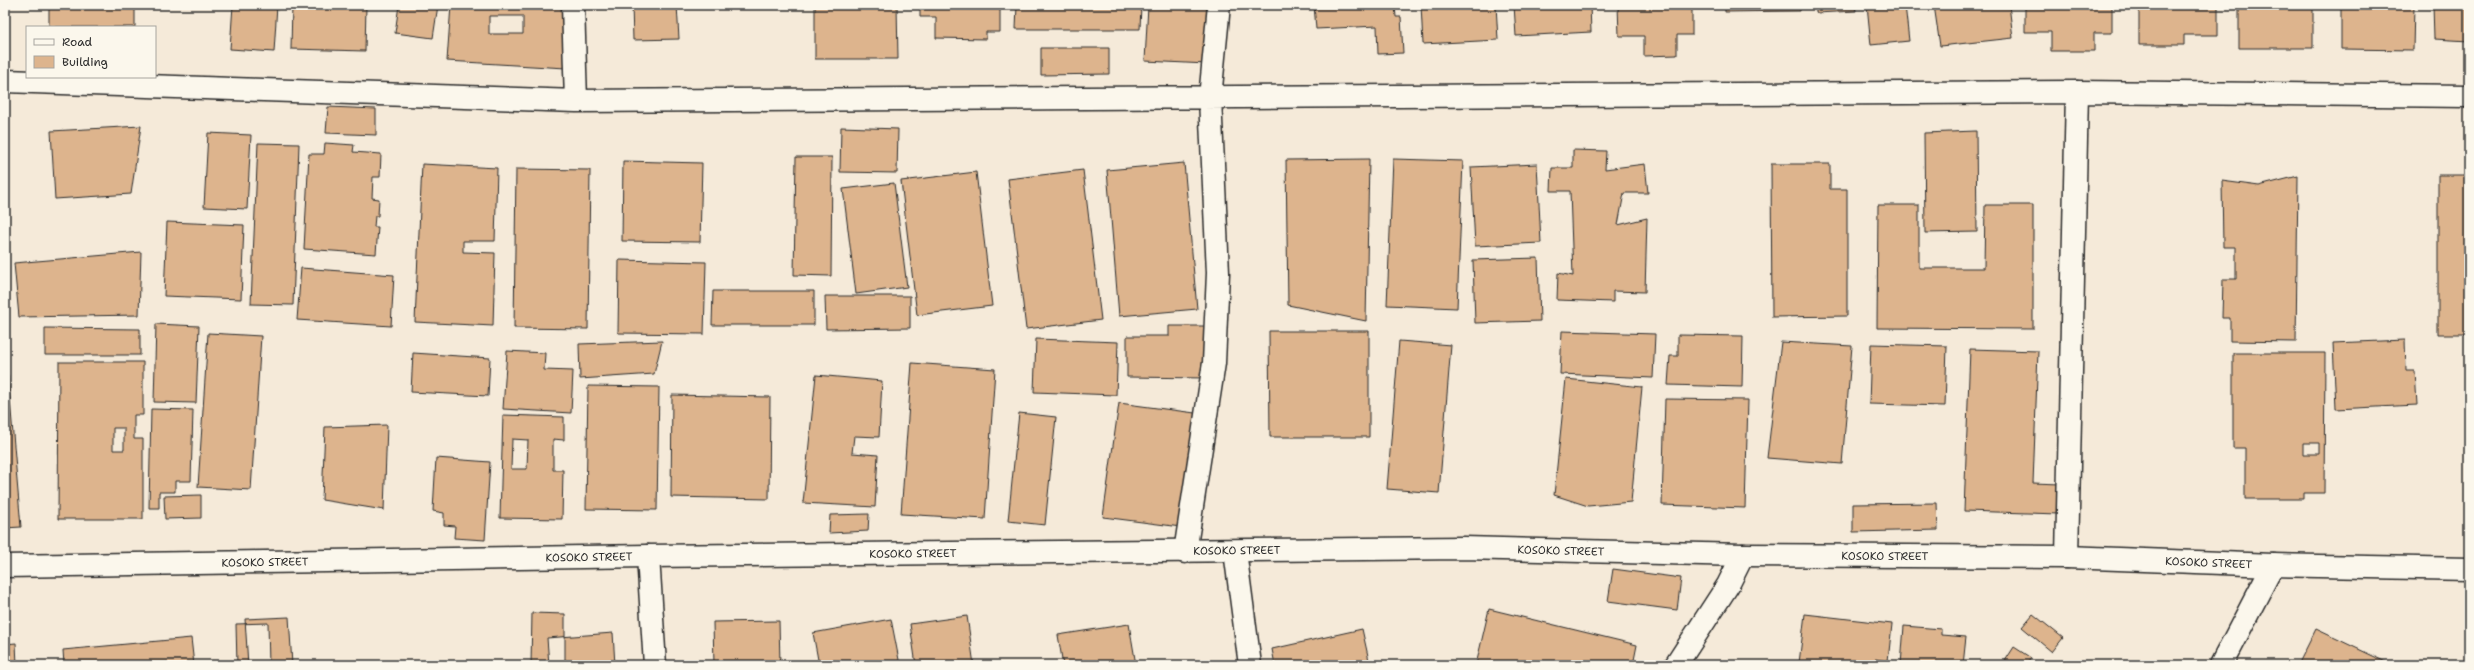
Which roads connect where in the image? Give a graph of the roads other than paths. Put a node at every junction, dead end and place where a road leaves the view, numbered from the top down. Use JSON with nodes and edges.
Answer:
{"nodes":[{"id":1,"x":573,"y":5,"type":"edge"},
{"id":2,"x":1218,"y":5,"type":"edge"},
{"id":3,"x":5,"y":82,"type":"edge"},
{"id":4,"x":2076,"y":92,"type":"junction"},
{"id":5,"x":2469,"y":96,"type":"edge"},
{"id":6,"x":1210,"y":98,"type":"junction"},
{"id":7,"x":576,"y":101,"type":"junction"},
{"id":8,"x":1235,"y":551,"type":"junction"},
{"id":9,"x":1185,"y":552,"type":"junction"},
{"id":10,"x":1743,"y":554,"type":"junction"},
{"id":11,"x":648,"y":556,"type":"junction"},
{"id":12,"x":2067,"y":557,"type":"junction"},
{"id":13,"x":2273,"y":565,"type":"junction"},
{"id":14,"x":5,"y":566,"type":"edge"},
{"id":15,"x":2469,"y":569,"type":"edge"},
{"id":16,"x":654,"y":665,"type":"edge"},
{"id":17,"x":1250,"y":665,"type":"edge"},
{"id":18,"x":1676,"y":665,"type":"edge"},
{"id":19,"x":2221,"y":665,"type":"edge"}],
"edges":[{"from":1,"to":7,"type":"street"},
{"from":2,"to":6,"type":"street"},
{"from":3,"to":7,"type":"street"},
{"from":4,"to":5,"type":"street"},
{"from":4,"to":6,"type":"street"},
{"from":4,"to":12,"type":"street"},
{"from":6,"to":7,"type":"street"},
{"from":6,"to":9,"type":"street"},
{"from":8,"to":9,"type":"street","name":"KOSOKO STREET"},
{"from":8,"to":10,"type":"street","name":"KOSOKO STREET"},
{"from":8,"to":17,"type":"street"},
{"from":9,"to":11,"type":"street","name":"KOSOKO STREET"},
{"from":10,"to":12,"type":"street","name":"KOSOKO STREET"},
{"from":10,"to":18,"type":"street"},
{"from":11,"to":14,"type":"street","name":"KOSOKO STREET"},
{"from":11,"to":16,"type":"street"},
{"from":12,"to":13,"type":"street","name":"KOSOKO STREET"},
{"from":13,"to":15,"type":"street","name":"KOSOKO STREET"},
{"from":13,"to":19,"type":"street"}]}
